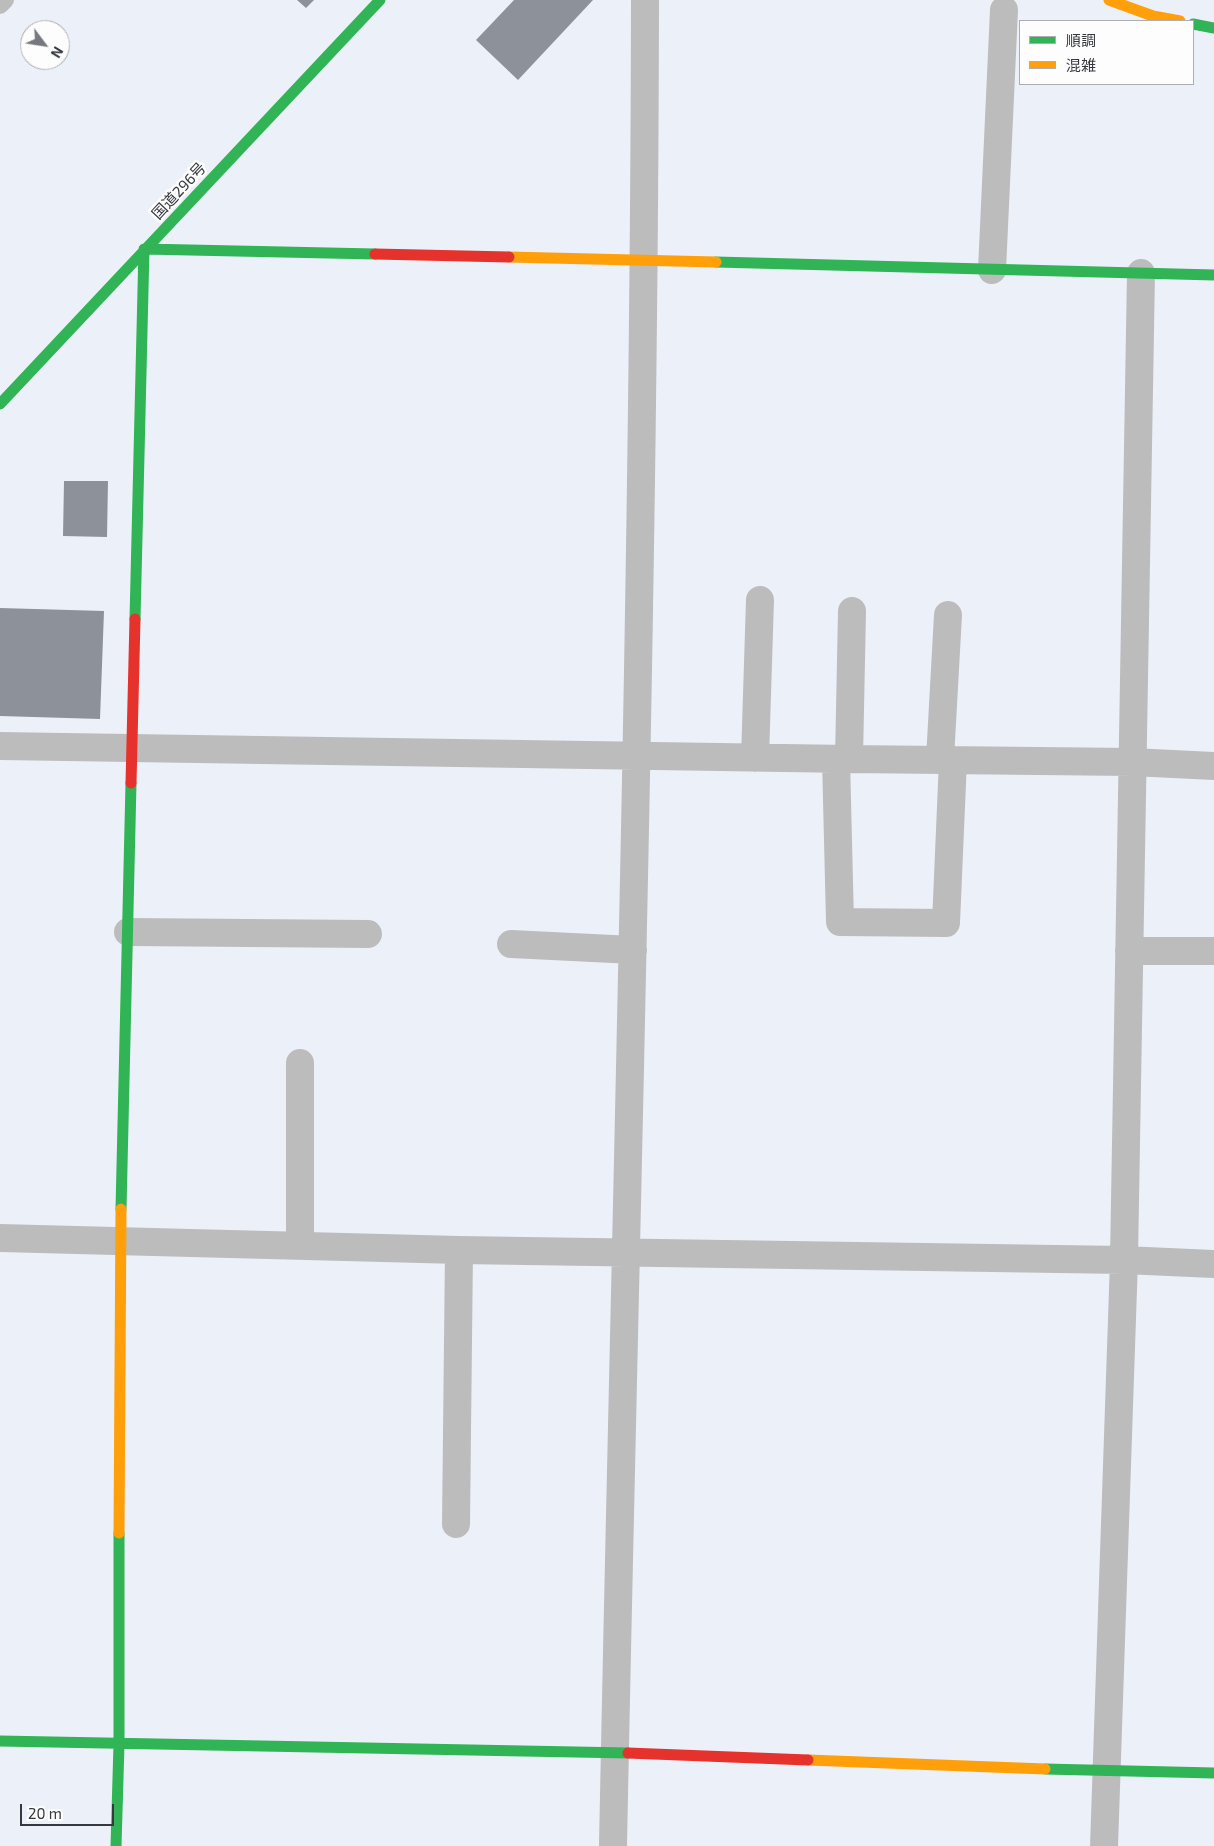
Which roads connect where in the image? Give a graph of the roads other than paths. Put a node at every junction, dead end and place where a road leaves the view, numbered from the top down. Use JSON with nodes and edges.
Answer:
{"nodes":[{"id":1,"x":5,"y":0,"type":"edge"},
{"id":2,"x":380,"y":0,"type":"edge"},
{"id":3,"x":645,"y":0,"type":"edge"},
{"id":4,"x":1109,"y":0,"type":"edge"},
{"id":5,"x":0,"y":5,"type":"edge"},
{"id":6,"x":1004,"y":10,"type":"dead end"},
{"id":7,"x":1174,"y":20,"type":"edge"},
{"id":8,"x":1194,"y":24,"type":"edge"},
{"id":9,"x":1214,"y":28,"type":"edge"},
{"id":10,"x":144,"y":249,"type":"junction"},
{"id":11,"x":644,"y":260,"type":"junction"},
{"id":12,"x":992,"y":270,"type":"junction"},
{"id":13,"x":1141,"y":273,"type":"junction"},
{"id":14,"x":1214,"y":275,"type":"edge"},
{"id":15,"x":0,"y":404,"type":"edge"},
{"id":16,"x":760,"y":600,"type":"dead end"},
{"id":17,"x":852,"y":611,"type":"dead end"},
{"id":18,"x":948,"y":615,"type":"dead end"},
{"id":19,"x":0,"y":746,"type":"edge"},
{"id":20,"x":132,"y":749,"type":"junction"},
{"id":21,"x":637,"y":756,"type":"junction"},
{"id":22,"x":755,"y":758,"type":"junction"},
{"id":23,"x":843,"y":759,"type":"junction"},
{"id":24,"x":946,"y":760,"type":"junction"},
{"id":25,"x":1132,"y":762,"type":"junction"},
{"id":26,"x":1214,"y":766,"type":"edge"},
{"id":27,"x":128,"y":932,"type":"junction"},
{"id":28,"x":368,"y":934,"type":"dead end"},
{"id":29,"x":511,"y":944,"type":"dead end"},
{"id":30,"x":633,"y":950,"type":"junction"},
{"id":31,"x":1129,"y":950,"type":"junction"},
{"id":32,"x":1214,"y":951,"type":"edge"},
{"id":33,"x":300,"y":1063,"type":"dead end"},
{"id":34,"x":0,"y":1238,"type":"edge"},
{"id":35,"x":120,"y":1240,"type":"junction"},
{"id":36,"x":300,"y":1246,"type":"junction"},
{"id":37,"x":459,"y":1250,"type":"junction"},
{"id":38,"x":627,"y":1252,"type":"junction"},
{"id":39,"x":1124,"y":1260,"type":"junction"},
{"id":40,"x":1214,"y":1264,"type":"edge"},
{"id":41,"x":456,"y":1524,"type":"dead end"},
{"id":42,"x":0,"y":1741,"type":"edge"},
{"id":43,"x":119,"y":1744,"type":"junction"},
{"id":44,"x":615,"y":1753,"type":"junction"},
{"id":45,"x":1105,"y":1771,"type":"junction"},
{"id":46,"x":1214,"y":1773,"type":"edge"},
{"id":47,"x":116,"y":1846,"type":"edge"},
{"id":48,"x":613,"y":1846,"type":"edge"},
{"id":49,"x":1104,"y":1846,"type":"edge"}],
"edges":[{"from":1,"to":5,"type":"lane"},
{"from":2,"to":10,"type":"main road","name":"国道296号"},
{"from":3,"to":11,"type":"street"},
{"from":4,"to":7,"type":"main road"},
{"from":6,"to":12,"type":"street"},
{"from":8,"to":9,"type":"main road"},
{"from":10,"to":11,"type":"main road"},
{"from":10,"to":15,"type":"main road","name":"国道296号"},
{"from":10,"to":20,"type":"main road"},
{"from":11,"to":12,"type":"main road"},
{"from":11,"to":21,"type":"street"},
{"from":12,"to":13,"type":"main road"},
{"from":13,"to":14,"type":"main road"},
{"from":13,"to":25,"type":"street"},
{"from":16,"to":22,"type":"street"},
{"from":17,"to":23,"type":"street"},
{"from":18,"to":24,"type":"street"},
{"from":19,"to":20,"type":"street"},
{"from":20,"to":21,"type":"street"},
{"from":20,"to":27,"type":"main road"},
{"from":21,"to":22,"type":"street"},
{"from":21,"to":30,"type":"street"},
{"from":22,"to":23,"type":"street"},
{"from":23,"to":24,"type":"street"},
{"from":23,"to":24,"type":"street"},
{"from":24,"to":25,"type":"street"},
{"from":25,"to":26,"type":"street"},
{"from":25,"to":31,"type":"street"},
{"from":27,"to":28,"type":"street"},
{"from":27,"to":35,"type":"main road"},
{"from":29,"to":30,"type":"street"},
{"from":30,"to":38,"type":"street"},
{"from":31,"to":32,"type":"street"},
{"from":31,"to":39,"type":"street"},
{"from":33,"to":36,"type":"street"},
{"from":34,"to":35,"type":"street"},
{"from":35,"to":36,"type":"street"},
{"from":35,"to":43,"type":"main road"},
{"from":36,"to":37,"type":"street"},
{"from":37,"to":38,"type":"street"},
{"from":37,"to":41,"type":"street"},
{"from":38,"to":39,"type":"street"},
{"from":38,"to":44,"type":"street"},
{"from":39,"to":40,"type":"street"},
{"from":39,"to":45,"type":"street"},
{"from":42,"to":43,"type":"main road"},
{"from":43,"to":44,"type":"main road"},
{"from":43,"to":47,"type":"main road"},
{"from":44,"to":45,"type":"main road"},
{"from":44,"to":48,"type":"street"},
{"from":45,"to":46,"type":"main road"},
{"from":45,"to":49,"type":"street"}]}
